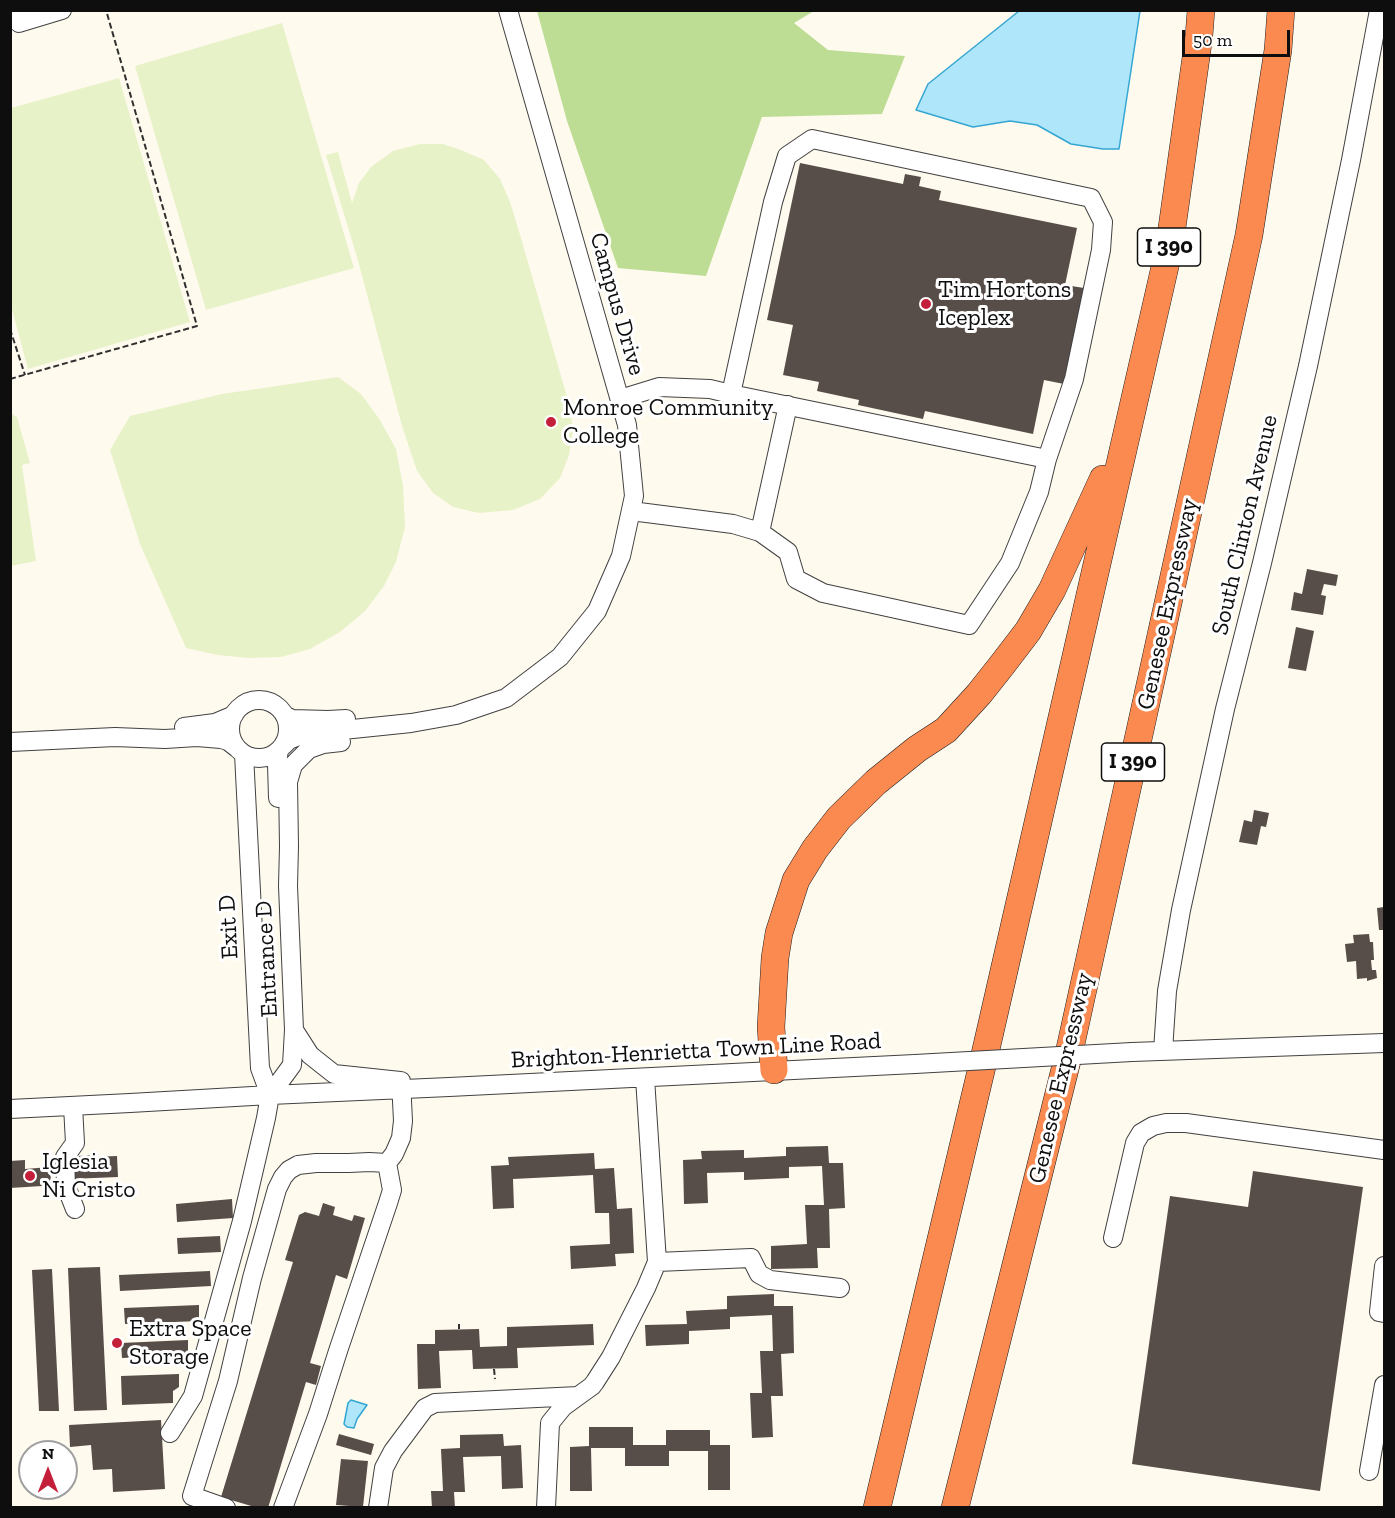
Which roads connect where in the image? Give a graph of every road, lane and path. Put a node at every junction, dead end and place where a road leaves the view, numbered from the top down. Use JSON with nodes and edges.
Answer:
{"nodes":[{"id":1,"x":15,"y":10,"type":"edge"},
{"id":2,"x":62,"y":10,"type":"edge"},
{"id":3,"x":106,"y":10,"type":"edge"},
{"id":4,"x":508,"y":10,"type":"edge"},
{"id":5,"x":1202,"y":10,"type":"edge"},
{"id":6,"x":1281,"y":10,"type":"edge"},
{"id":7,"x":1379,"y":10,"type":"edge"},
{"id":8,"x":10,"y":329,"type":"edge"},
{"id":9,"x":25,"y":375,"type":"junction"},
{"id":10,"x":10,"y":379,"type":"edge"},
{"id":11,"x":731,"y":394,"type":"junction"},
{"id":12,"x":620,"y":399,"type":"junction"},
{"id":13,"x":1133,"y":400,"type":"junction"},
{"id":14,"x":788,"y":405,"type":"junction"},
{"id":15,"x":1047,"y":459,"type":"junction"},
{"id":16,"x":631,"y":512,"type":"junction"},
{"id":17,"x":760,"y":532,"type":"junction"},
{"id":18,"x":234,"y":715,"type":"junction"},
{"id":19,"x":456,"y":715,"type":"junction"},
{"id":20,"x":286,"y":716,"type":"junction"},
{"id":21,"x":115,"y":736,"type":"junction"},
{"id":22,"x":10,"y":742,"type":"edge"},
{"id":23,"x":281,"y":748,"type":"junction"},
{"id":24,"x":241,"y":751,"type":"junction"},
{"id":25,"x":288,"y":886,"type":"junction"},
{"id":26,"x":294,"y":1030,"type":"junction"},
{"id":27,"x":1384,"y":1043,"type":"edge"},
{"id":28,"x":1163,"y":1051,"type":"junction"},
{"id":29,"x":774,"y":1070,"type":"junction"},
{"id":30,"x":645,"y":1078,"type":"junction"},
{"id":31,"x":402,"y":1085,"type":"junction"},
{"id":32,"x":270,"y":1095,"type":"junction"},
{"id":33,"x":73,"y":1106,"type":"junction"},
{"id":34,"x":10,"y":1108,"type":"edge"},
{"id":35,"x":1384,"y":1150,"type":"edge"},
{"id":36,"x":387,"y":1163,"type":"junction"},
{"id":37,"x":75,"y":1209,"type":"dead end"},
{"id":38,"x":1113,"y":1238,"type":"dead end"},
{"id":39,"x":657,"y":1262,"type":"junction"},
{"id":40,"x":1384,"y":1266,"type":"edge"},
{"id":41,"x":840,"y":1288,"type":"dead end"},
{"id":42,"x":1384,"y":1313,"type":"edge"},
{"id":43,"x":459,"y":1324,"type":"dead end"},
{"id":44,"x":459,"y":1329,"type":"dead end"},
{"id":45,"x":494,"y":1369,"type":"dead end"},
{"id":46,"x":495,"y":1379,"type":"dead end"},
{"id":47,"x":1384,"y":1385,"type":"edge"},
{"id":48,"x":578,"y":1396,"type":"junction"},
{"id":49,"x":170,"y":1433,"type":"dead end"},
{"id":50,"x":1369,"y":1471,"type":"dead end"},
{"id":51,"x":226,"y":1508,"type":"edge"},
{"id":52,"x":284,"y":1508,"type":"edge"},
{"id":53,"x":378,"y":1508,"type":"edge"},
{"id":54,"x":546,"y":1508,"type":"edge"},
{"id":55,"x":877,"y":1508,"type":"edge"},
{"id":56,"x":955,"y":1508,"type":"edge"}],
"edges":[{"from":1,"to":2,"type":"street"},
{"from":3,"to":9,"type":"path"},
{"from":4,"to":12,"type":"street","name":"Campus Drive"},
{"from":5,"to":13,"type":"highway","number":"I 390"},
{"from":6,"to":56,"type":"highway","name":"Genesee Expressway","number":"I 390"},
{"from":7,"to":28,"type":"street","name":"South Clinton Avenue"},
{"from":8,"to":9,"type":"path"},
{"from":9,"to":10,"type":"path"},
{"from":11,"to":12,"type":"street"},
{"from":11,"to":14,"type":"street"},
{"from":11,"to":15,"type":"street"},
{"from":12,"to":16,"type":"street","name":"Campus Drive"},
{"from":13,"to":29,"type":"highway"},
{"from":13,"to":55,"type":"highway","number":"I 390"},
{"from":14,"to":15,"type":"street"},
{"from":14,"to":17,"type":"street"},
{"from":15,"to":17,"type":"street"},
{"from":16,"to":17,"type":"street"},
{"from":16,"to":19,"type":"street","name":"Campus Drive"},
{"from":18,"to":20,"type":"street"},
{"from":18,"to":21,"type":"street"},
{"from":18,"to":24,"type":"street"},
{"from":19,"to":20,"type":"street","name":"Campus Drive"},
{"from":19,"to":23,"type":"street","name":"Campus Drive"},
{"from":19,"to":25,"type":"street","name":"Entrance D"},
{"from":20,"to":23,"type":"street"},
{"from":21,"to":22,"type":"street"},
{"from":21,"to":24,"type":"street"},
{"from":23,"to":24,"type":"street"},
{"from":23,"to":25,"type":"street","name":"Entrance D"},
{"from":24,"to":32,"type":"street","name":"Exit D"},
{"from":25,"to":26,"type":"street","name":"Entrance D"},
{"from":26,"to":31,"type":"street","name":"Entrance D"},
{"from":26,"to":32,"type":"street","name":"Entrance D"},
{"from":27,"to":28,"type":"street","name":"Brighton-Henrietta Town Line Road"},
{"from":28,"to":29,"type":"street","name":"Brighton-Henrietta Town Line Road","bridge":true},
{"from":29,"to":30,"type":"street","name":"Brighton-Henrietta Town Line Road"},
{"from":30,"to":31,"type":"street","name":"Brighton-Henrietta Town Line Road"},
{"from":30,"to":39,"type":"street"},
{"from":31,"to":32,"type":"street","name":"Brighton-Henrietta Town Line Road"},
{"from":31,"to":36,"type":"street"},
{"from":32,"to":33,"type":"street","name":"Brighton-Henrietta Town Line Road"},
{"from":32,"to":49,"type":"street"},
{"from":33,"to":34,"type":"street","name":"Brighton-Henrietta Town Line Road"},
{"from":33,"to":37,"type":"street"},
{"from":35,"to":38,"type":"street"},
{"from":36,"to":51,"type":"street"},
{"from":36,"to":52,"type":"street"},
{"from":39,"to":41,"type":"street"},
{"from":39,"to":48,"type":"street"},
{"from":40,"to":42,"type":"street"},
{"from":43,"to":44,"type":"path"},
{"from":45,"to":46,"type":"path"},
{"from":47,"to":50,"type":"street"},
{"from":48,"to":53,"type":"street"},
{"from":48,"to":54,"type":"street"}]}
